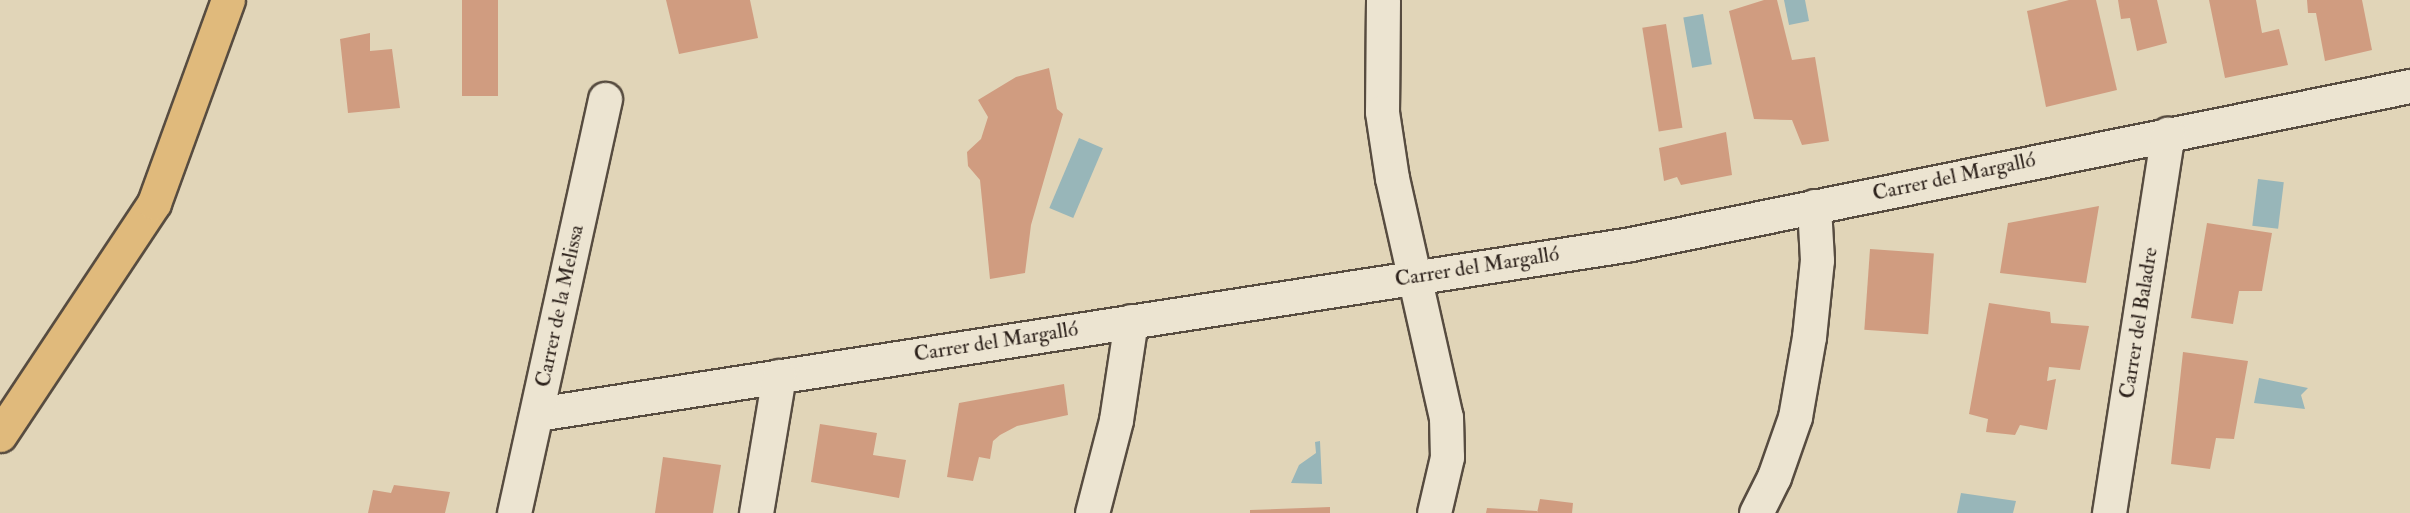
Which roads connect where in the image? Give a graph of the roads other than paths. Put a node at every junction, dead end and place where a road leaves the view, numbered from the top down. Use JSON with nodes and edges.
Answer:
{"nodes":[{"id":1,"x":228,"y":0,"type":"edge"},
{"id":2,"x":1383,"y":0,"type":"edge"},
{"id":3,"x":2410,"y":86,"type":"edge"},
{"id":4,"x":605,"y":99,"type":"dead end"},
{"id":5,"x":2168,"y":134,"type":"junction"},
{"id":6,"x":1814,"y":206,"type":"junction"},
{"id":7,"x":1414,"y":277,"type":"junction"},
{"id":8,"x":1131,"y":321,"type":"junction"},
{"id":9,"x":779,"y":376,"type":"junction"},
{"id":10,"x":537,"y":414,"type":"junction"},
{"id":11,"x":0,"y":435,"type":"edge"},
{"id":12,"x":514,"y":513,"type":"edge"},
{"id":13,"x":756,"y":513,"type":"edge"},
{"id":14,"x":1092,"y":513,"type":"edge"},
{"id":15,"x":1434,"y":513,"type":"edge"},
{"id":16,"x":1756,"y":513,"type":"edge"},
{"id":17,"x":2109,"y":513,"type":"edge"}],
"edges":[{"from":1,"to":11,"type":"main road"},
{"from":2,"to":7,"type":"street"},
{"from":3,"to":5,"type":"street","name":"Carrer del Margalló"},
{"from":4,"to":10,"type":"street","name":"Carrer de la Melissa"},
{"from":5,"to":6,"type":"street","name":"Carrer del Margalló"},
{"from":5,"to":17,"type":"street","name":"Carrer del Baladre"},
{"from":6,"to":7,"type":"street","name":"Carrer del Margalló"},
{"from":6,"to":16,"type":"street"},
{"from":7,"to":8,"type":"street","name":"Carrer del Margalló"},
{"from":7,"to":15,"type":"street"},
{"from":8,"to":9,"type":"street","name":"Carrer del Margalló"},
{"from":8,"to":14,"type":"street"},
{"from":9,"to":10,"type":"street","name":"Carrer del Margalló"},
{"from":9,"to":13,"type":"street"},
{"from":10,"to":12,"type":"street","name":"Carrer de la Melissa"}]}
